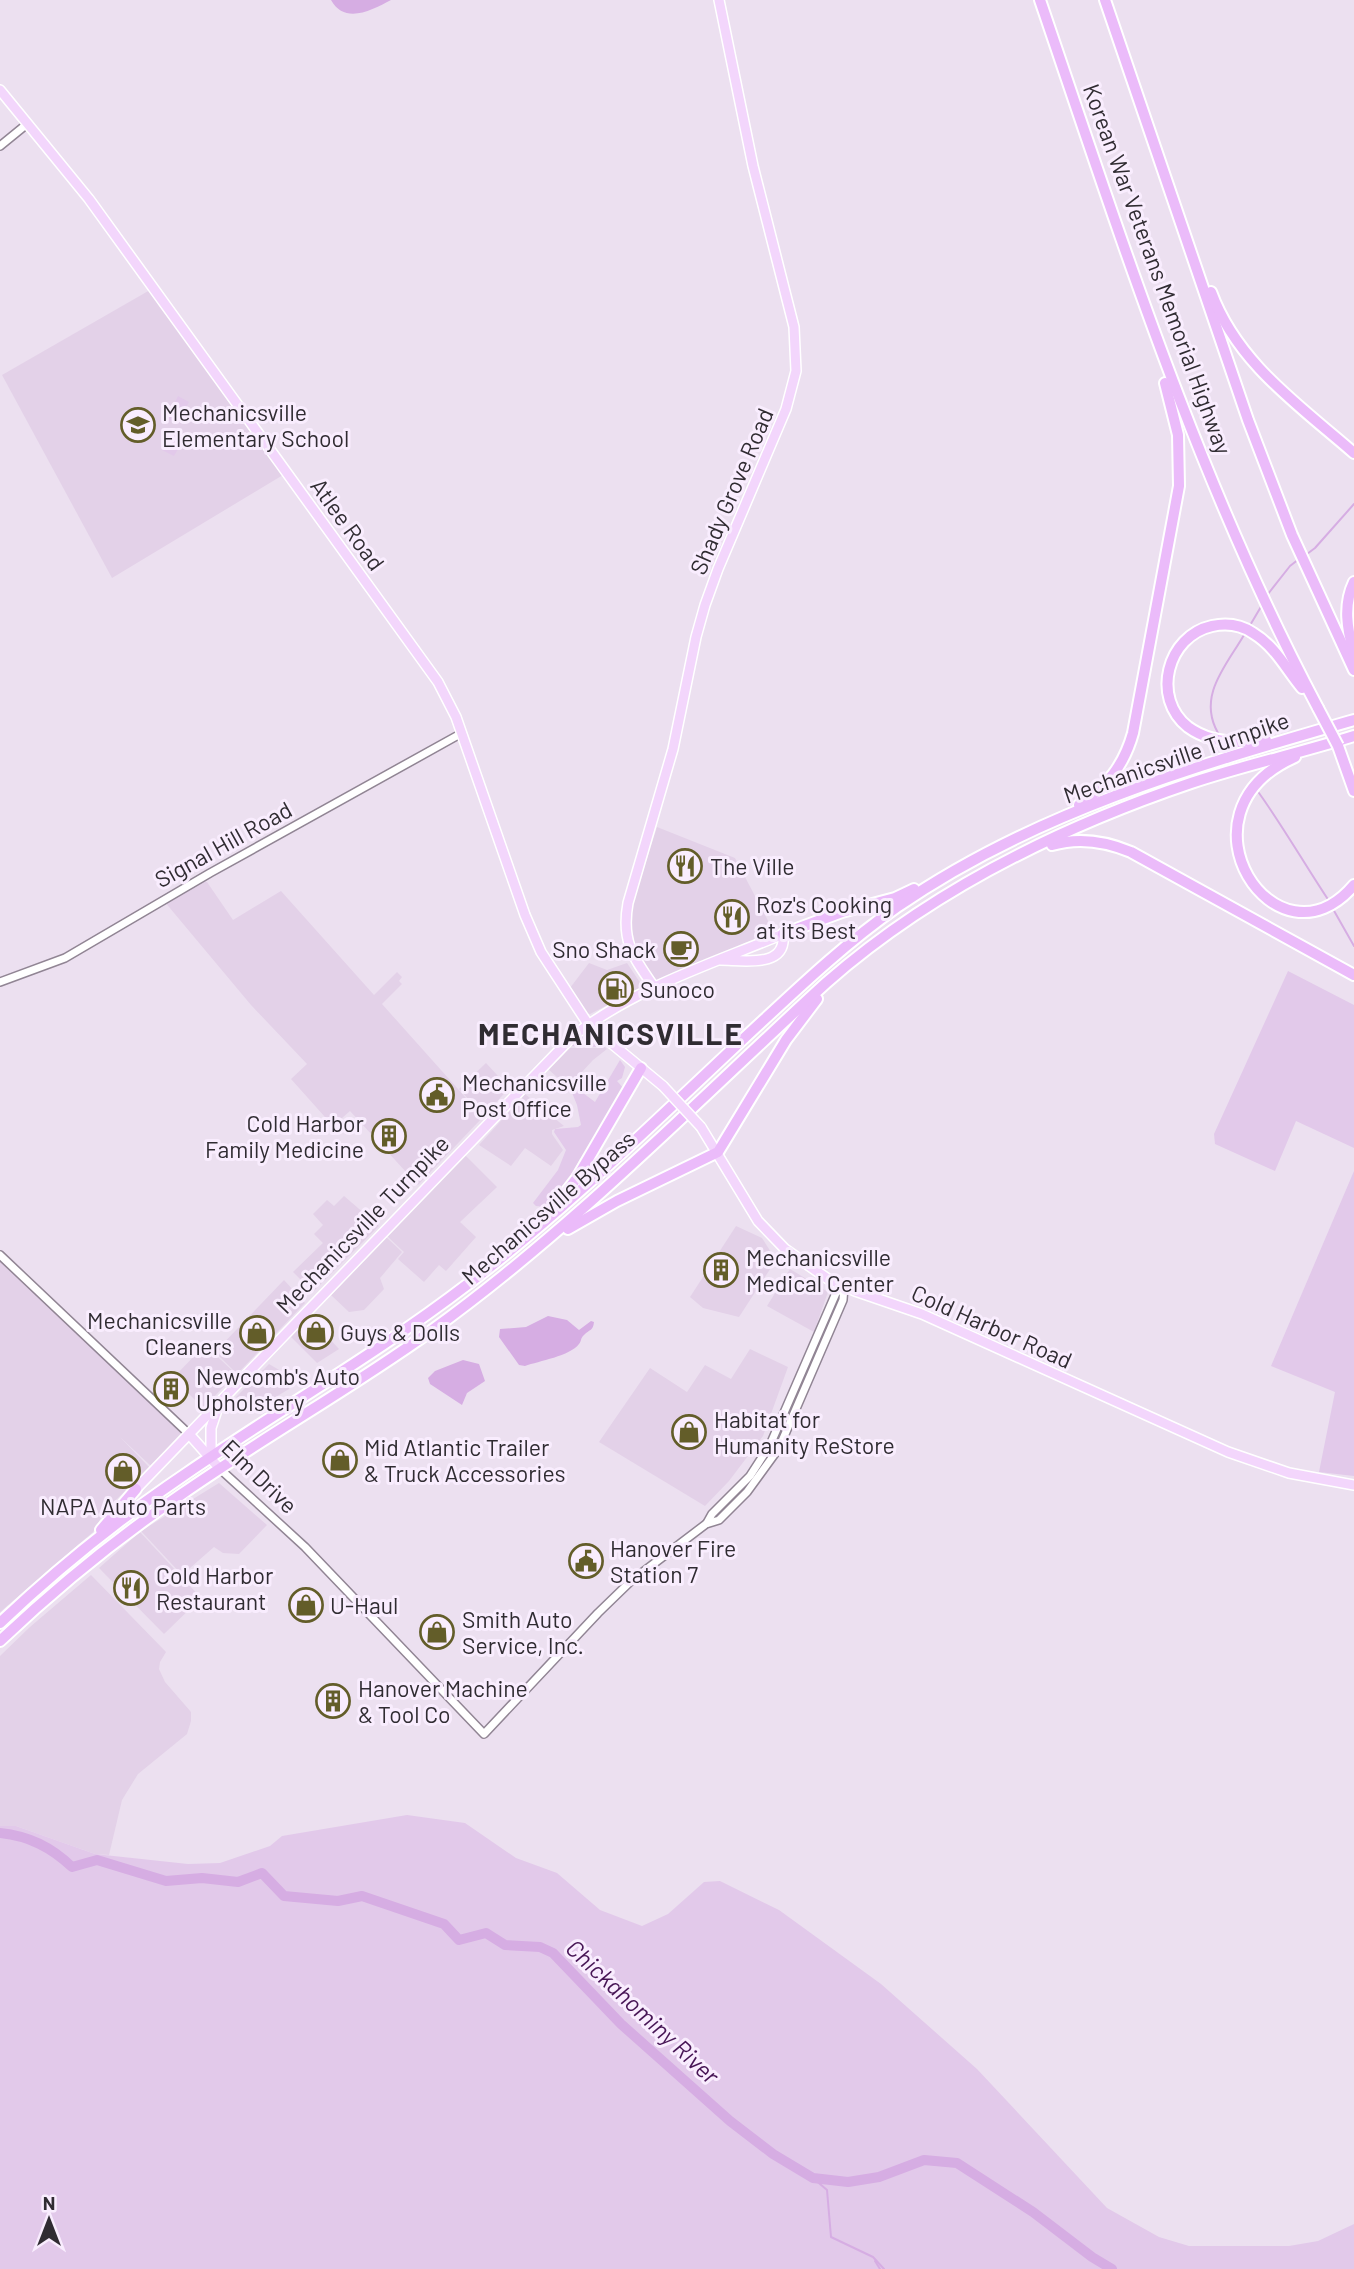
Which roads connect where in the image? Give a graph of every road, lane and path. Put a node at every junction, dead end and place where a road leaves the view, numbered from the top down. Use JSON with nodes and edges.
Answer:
{"nodes":[{"id":1,"x":719,"y":0,"type":"edge"},
{"id":2,"x":1041,"y":0,"type":"edge"},
{"id":3,"x":1105,"y":0,"type":"edge"},
{"id":4,"x":0,"y":90,"type":"edge"},
{"id":5,"x":27,"y":124,"type":"junction"},
{"id":6,"x":0,"y":146,"type":"edge"},
{"id":7,"x":1181,"y":226,"type":"junction"},
{"id":8,"x":1147,"y":316,"type":"junction"},
{"id":9,"x":1354,"y":453,"type":"edge"},
{"id":10,"x":1354,"y":582,"type":"edge"},
{"id":11,"x":1354,"y":653,"type":"edge"},
{"id":12,"x":1354,"y":670,"type":"edge"},
{"id":13,"x":1318,"y":707,"type":"junction"},
{"id":14,"x":1354,"y":720,"type":"edge"},
{"id":15,"x":1340,"y":724,"type":"junction"},
{"id":16,"x":462,"y":733,"type":"junction"},
{"id":17,"x":1346,"y":740,"type":"edge"},
{"id":18,"x":1350,"y":771,"type":"edge"},
{"id":19,"x":1354,"y":790,"type":"edge"},
{"id":20,"x":1000,"y":847,"type":"junction"},
{"id":21,"x":976,"y":859,"type":"junction"},
{"id":22,"x":1010,"y":859,"type":"joint"},
{"id":23,"x":1354,"y":885,"type":"edge"},
{"id":24,"x":944,"y":895,"type":"junction"},
{"id":25,"x":783,"y":934,"type":"junction"},
{"id":26,"x":882,"y":937,"type":"junction"},
{"id":27,"x":768,"y":940,"type":"junction"},
{"id":28,"x":720,"y":960,"type":"junction"},
{"id":29,"x":763,"y":960,"type":"junction"},
{"id":30,"x":1351,"y":974,"type":"edge"},
{"id":31,"x":0,"y":982,"type":"edge"},
{"id":32,"x":654,"y":987,"type":"junction"},
{"id":33,"x":589,"y":1024,"type":"junction"},
{"id":34,"x":641,"y":1068,"type":"junction"},
{"id":35,"x":718,"y":1152,"type":"junction"},
{"id":36,"x":0,"y":1255,"type":"edge"},
{"id":37,"x":503,"y":1256,"type":"junction"},
{"id":38,"x":500,"y":1278,"type":"junction"},
{"id":39,"x":844,"y":1286,"type":"junction"},
{"id":40,"x":220,"y":1402,"type":"junction"},
{"id":41,"x":189,"y":1434,"type":"junction"},
{"id":42,"x":211,"y":1456,"type":"junction"},
{"id":43,"x":220,"y":1469,"type":"junction"},
{"id":44,"x":1354,"y":1485,"type":"edge"},
{"id":45,"x":136,"y":1489,"type":"joint"},
{"id":46,"x":80,"y":1552,"type":"junction"},
{"id":47,"x":0,"y":1623,"type":"edge"},
{"id":48,"x":0,"y":1641,"type":"edge"}],
"edges":[{"from":1,"to":32,"type":"main road","name":"Shady Grove Road"},
{"from":2,"to":8,"type":"highway","name":"Korean War Veterans Memorial Highway"},
{"from":3,"to":7,"type":"highway","name":"Korean War Veterans Memorial Highway"},
{"from":4,"to":5,"type":"main road","name":"Atlee Road"},
{"from":5,"to":6,"type":"street"},
{"from":5,"to":16,"type":"main road","name":"Atlee Road"},
{"from":7,"to":9,"type":"highway"},
{"from":7,"to":12,"type":"highway","name":"Korean War Veterans Memorial Highway"},
{"from":8,"to":13,"type":"highway","name":"Korean War Veterans Memorial Highway"},
{"from":8,"to":20,"type":"highway"},
{"from":10,"to":11,"type":"highway"},
{"from":13,"to":15,"type":"highway"},
{"from":13,"to":17,"type":"highway","name":"Korean War Veterans Memorial Highway","bridge":true},
{"from":14,"to":15,"type":"highway","name":"Mechanicsville Turnpike"},
{"from":15,"to":20,"type":"highway","name":"Mechanicsville Turnpike"},
{"from":16,"to":31,"type":"street","name":"Signal Hill Road"},
{"from":16,"to":33,"type":"main road","name":"Atlee Road"},
{"from":17,"to":18,"type":"highway","name":"Korean War Veterans Memorial Highway"},
{"from":17,"to":22,"type":"highway","name":"Mechanicsville Turnpike"},
{"from":17,"to":23,"type":"highway"},
{"from":18,"to":19,"type":"highway","name":"Korean War Veterans Memorial Highway"},
{"from":20,"to":21,"type":"highway","name":"Mechanicsville Turnpike"},
{"from":21,"to":25,"type":"highway"},
{"from":21,"to":37,"type":"highway","name":"Mechanicsville Bypass"},
{"from":22,"to":24,"type":"highway","name":"Mechanicsville Bypass"},
{"from":24,"to":26,"type":"highway","name":"Mechanicsville Bypass"},
{"from":24,"to":30,"type":"highway"},
{"from":25,"to":27,"type":"main road","name":"Mechanicsville Turnpike"},
{"from":25,"to":29,"type":"main road"},
{"from":26,"to":35,"type":"highway"},
{"from":26,"to":38,"type":"highway","name":"Mechanicsville Bypass"},
{"from":27,"to":28,"type":"main road","name":"Mechanicsville Turnpike"},
{"from":27,"to":29,"type":"main road"},
{"from":28,"to":29,"type":"main road"},
{"from":28,"to":32,"type":"main road","name":"Mechanicsville Turnpike"},
{"from":32,"to":33,"type":"main road","name":"Mechanicsville Turnpike"},
{"from":33,"to":34,"type":"main road","name":"Cold Harbor Road"},
{"from":33,"to":40,"type":"main road","name":"Mechanicsville Turnpike"},
{"from":34,"to":35,"type":"main road","name":"Cold Harbor Road","bridge":true},
{"from":34,"to":37,"type":"highway"},
{"from":35,"to":38,"type":"highway"},
{"from":35,"to":39,"type":"main road","name":"Cold Harbor Road"},
{"from":36,"to":41,"type":"street","name":"Elm Drive"},
{"from":37,"to":42,"type":"highway","name":"Mechanicsville Bypass"},
{"from":38,"to":43,"type":"highway","name":"Mechanicsville Bypass"},
{"from":39,"to":43,"type":"street","name":"Elm Drive"},
{"from":39,"to":44,"type":"main road","name":"Cold Harbor Road"},
{"from":40,"to":41,"type":"main road","name":"Mechanicsville Turnpike"},
{"from":40,"to":42,"type":"main road"},
{"from":41,"to":42,"type":"main road","name":"Elm Drive"},
{"from":41,"to":45,"type":"main road","name":"Mechanicsville Turnpike"},
{"from":42,"to":43,"type":"main road","name":"Elm Drive"},
{"from":42,"to":46,"type":"highway","name":"Mechanicsville Bypass"},
{"from":43,"to":48,"type":"highway","name":"Mechanicsville Bypass"},
{"from":45,"to":46,"type":"highway"},
{"from":46,"to":47,"type":"highway"}]}
